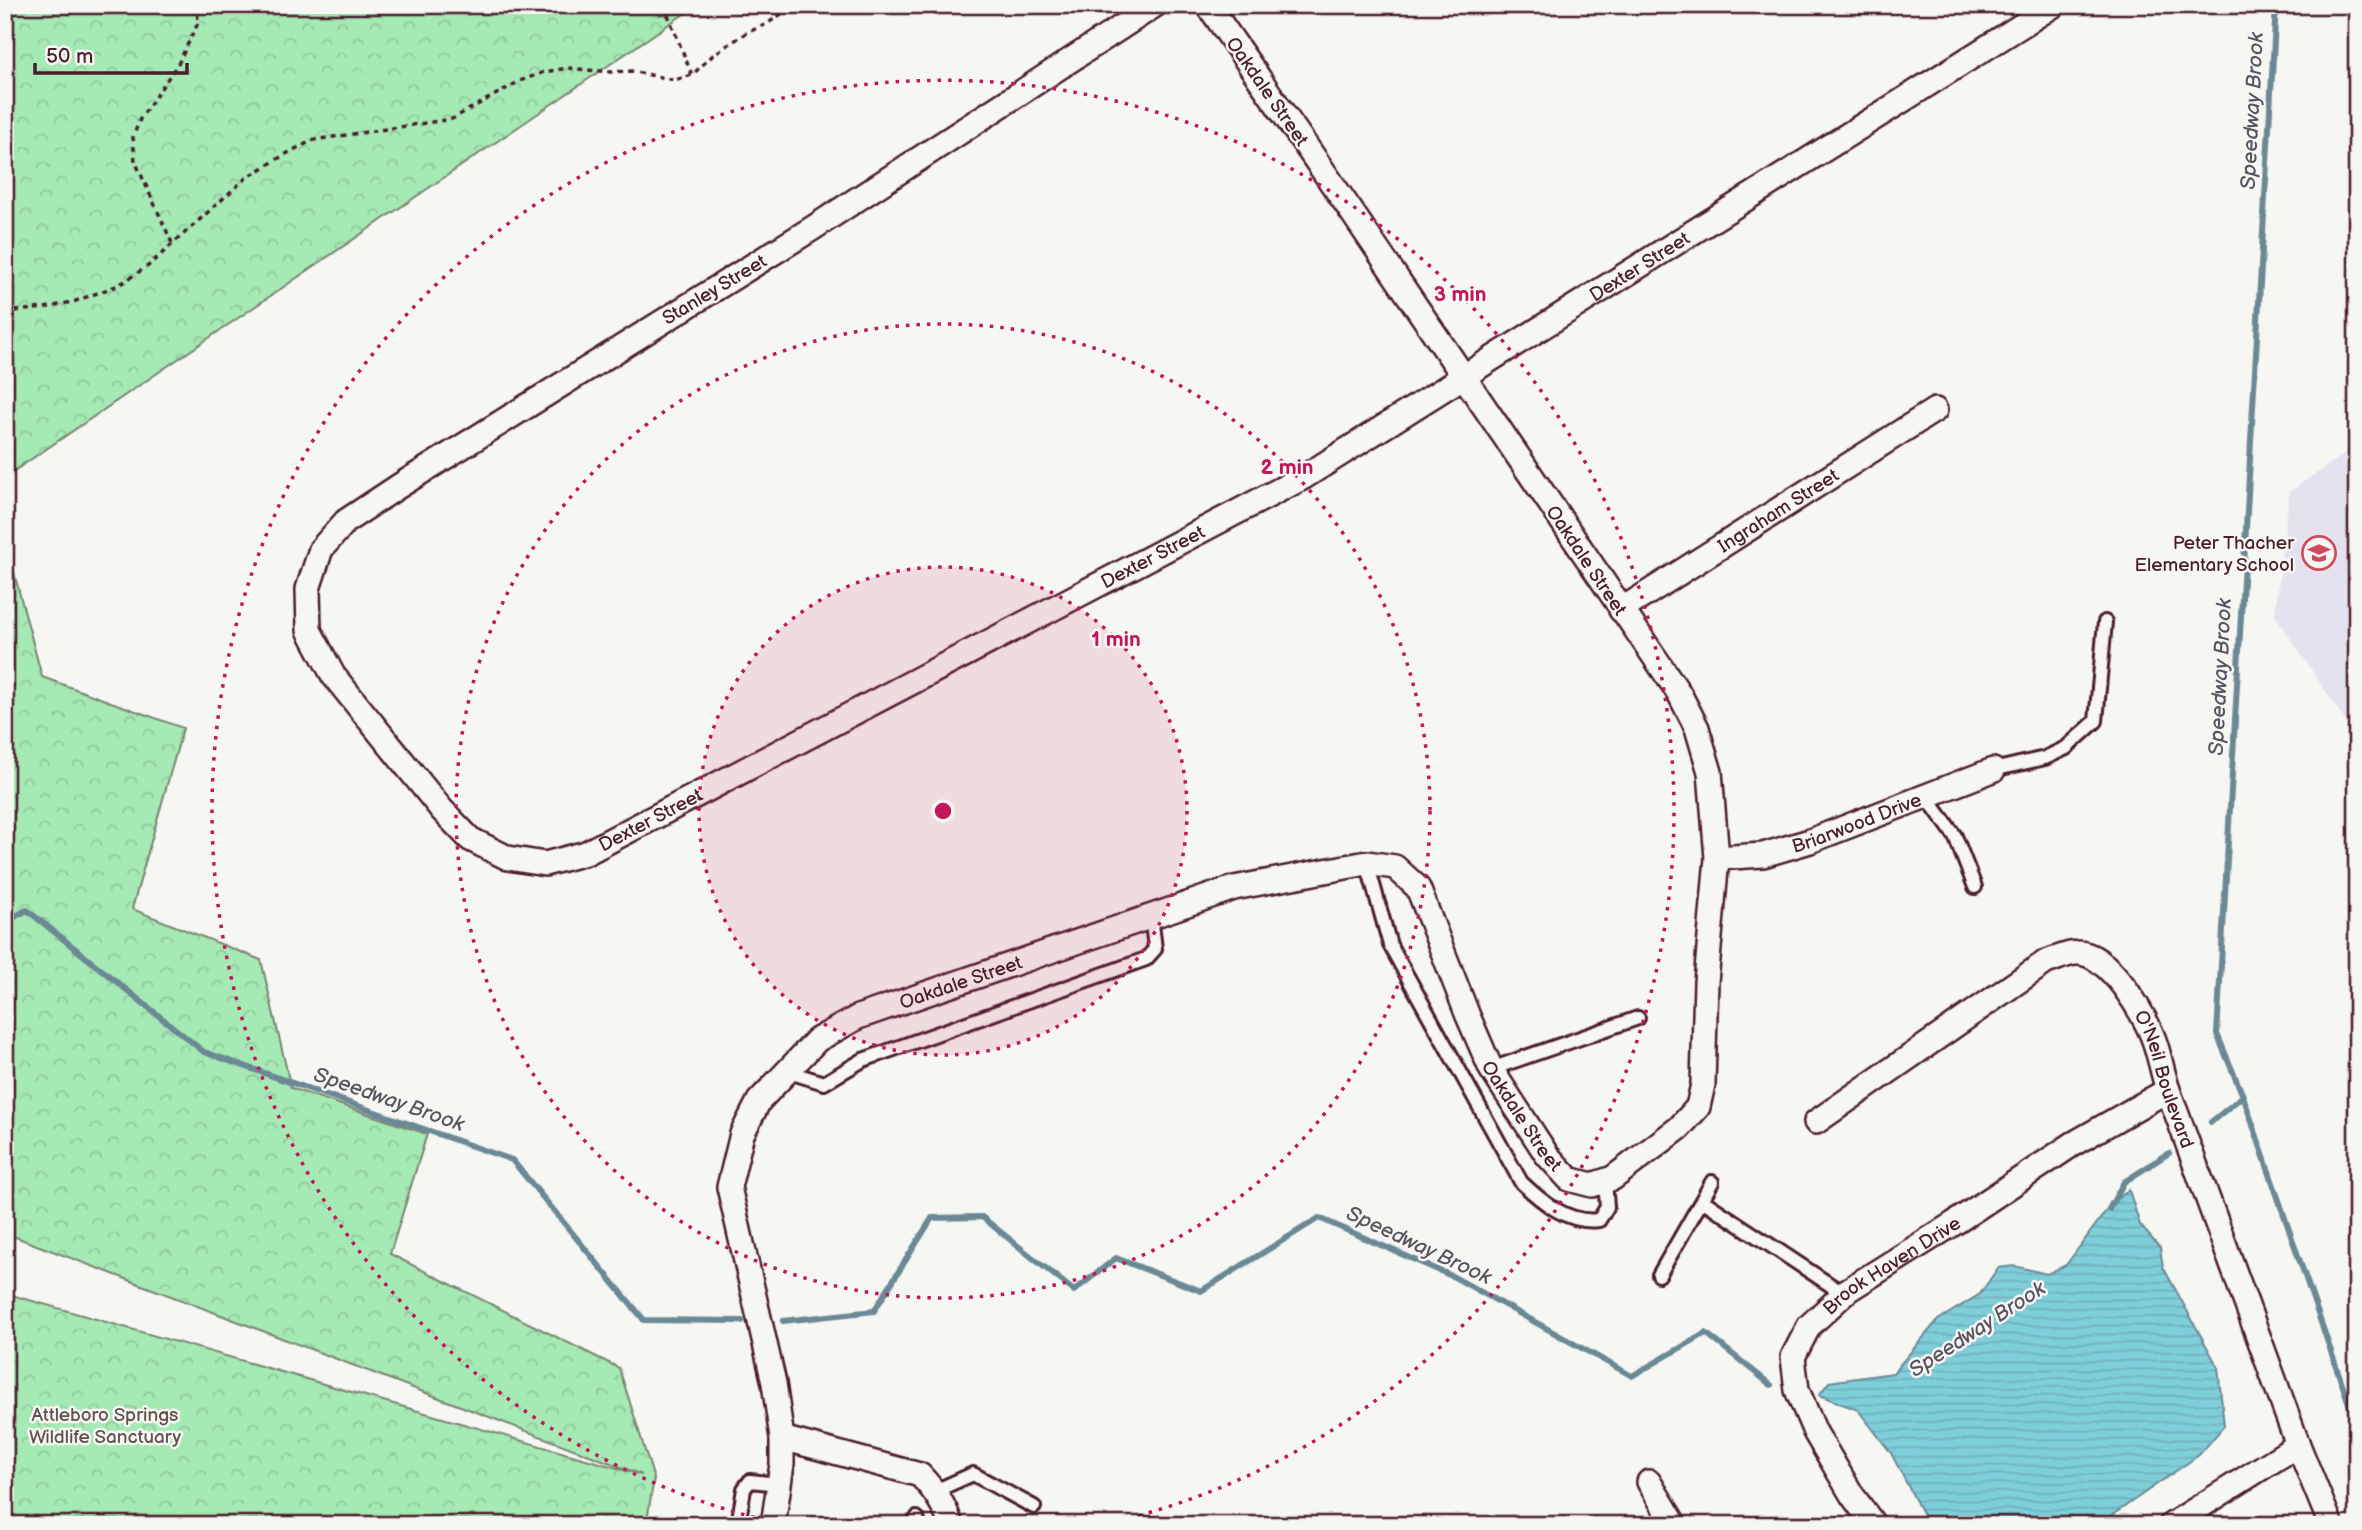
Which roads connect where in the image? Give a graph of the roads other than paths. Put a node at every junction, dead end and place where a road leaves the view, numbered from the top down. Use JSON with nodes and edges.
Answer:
{"nodes":[{"id":1,"x":1155,"y":5,"type":"edge"},
{"id":2,"x":1208,"y":5,"type":"edge"},
{"id":3,"x":2053,"y":5,"type":"edge"},
{"id":4,"x":1464,"y":376,"type":"junction"},
{"id":5,"x":1935,"y":410,"type":"dead end"},
{"id":6,"x":308,"y":599,"type":"joint"},
{"id":7,"x":1621,"y":610,"type":"junction"},
{"id":8,"x":2105,"y":622,"type":"dead end"},
{"id":9,"x":1993,"y":770,"type":"joint"},
{"id":10,"x":1926,"y":796,"type":"junction"},
{"id":11,"x":1717,"y":858,"type":"junction"},
{"id":12,"x":1367,"y":863,"type":"junction"},
{"id":13,"x":1975,"y":887,"type":"dead end"},
{"id":14,"x":1151,"y":915,"type":"junction"},
{"id":15,"x":1637,"y":1018,"type":"dead end"},
{"id":16,"x":1491,"y":1069,"type":"junction"},
{"id":17,"x":786,"y":1071,"type":"junction"},
{"id":18,"x":2168,"y":1090,"type":"junction"},
{"id":19,"x":1491,"y":1097,"type":"junction"},
{"id":20,"x":1816,"y":1122,"type":"dead end"},
{"id":21,"x":1605,"y":1181,"type":"junction"},
{"id":22,"x":1712,"y":1182,"type":"dead end"},
{"id":23,"x":1702,"y":1200,"type":"junction"},
{"id":24,"x":1659,"y":1275,"type":"dead end"},
{"id":25,"x":1844,"y":1294,"type":"junction"},
{"id":26,"x":782,"y":1438,"type":"junction"},
{"id":27,"x":2298,"y":1445,"type":"junction"},
{"id":28,"x":1649,"y":1482,"type":"dead end"},
{"id":29,"x":779,"y":1484,"type":"junction"},
{"id":30,"x":935,"y":1491,"type":"junction"},
{"id":31,"x":1034,"y":1507,"type":"dead end"},
{"id":32,"x":738,"y":1525,"type":"edge"},
{"id":33,"x":773,"y":1525,"type":"edge"},
{"id":34,"x":951,"y":1525,"type":"edge"},
{"id":35,"x":1675,"y":1525,"type":"edge"},
{"id":36,"x":1874,"y":1525,"type":"edge"},
{"id":37,"x":2171,"y":1525,"type":"edge"},
{"id":38,"x":2331,"y":1525,"type":"edge"}],
"edges":[{"from":1,"to":6,"type":"street","name":"Stanley Street"},
{"from":2,"to":4,"type":"street","name":"Oakdale Street"},
{"from":3,"to":4,"type":"street","name":"Dexter Street"},
{"from":4,"to":6,"type":"street","name":"Dexter Street"},
{"from":4,"to":7,"type":"street","name":"Oakdale Street"},
{"from":5,"to":7,"type":"street","name":"Ingraham Street"},
{"from":7,"to":11,"type":"street","name":"Oakdale Street"},
{"from":8,"to":9,"type":"lane"},
{"from":9,"to":10,"type":"street","name":"Briarwood Drive"},
{"from":10,"to":11,"type":"street","name":"Briarwood Drive"},
{"from":10,"to":13,"type":"lane"},
{"from":11,"to":21,"type":"street","name":"Oakdale Street"},
{"from":12,"to":14,"type":"street","name":"Oakdale Street"},
{"from":12,"to":16,"type":"street","name":"Oakdale Street"},
{"from":12,"to":19,"type":"lane"},
{"from":14,"to":17,"type":"street","name":"Oakdale Street"},
{"from":14,"to":17,"type":"lane"},
{"from":15,"to":16,"type":"lane"},
{"from":16,"to":19,"type":"street","name":"Oakdale Street"},
{"from":17,"to":26,"type":"street","name":"Oakdale Street"},
{"from":18,"to":20,"type":"street","name":"O'Neil Boulevard"},
{"from":18,"to":25,"type":"street","name":"Brook Haven Drive"},
{"from":18,"to":27,"type":"street","name":"O'Neil Boulevard"},
{"from":19,"to":21,"type":"street","name":"Oakdale Street"},
{"from":19,"to":21,"type":"lane"},
{"from":22,"to":23,"type":"lane"},
{"from":23,"to":24,"type":"lane"},
{"from":23,"to":25,"type":"lane"},
{"from":25,"to":36,"type":"street","name":"Brook Haven Drive"},
{"from":26,"to":29,"type":"street","name":"Oakdale Street"},
{"from":26,"to":30,"type":"street"},
{"from":27,"to":37,"type":"street"},
{"from":27,"to":38,"type":"street","name":"O'Neil Boulevard"},
{"from":28,"to":35,"type":"street"},
{"from":29,"to":32,"type":"lane"},
{"from":29,"to":33,"type":"street","name":"Oakdale Street"},
{"from":30,"to":31,"type":"lane"},
{"from":30,"to":34,"type":"street"}]}
